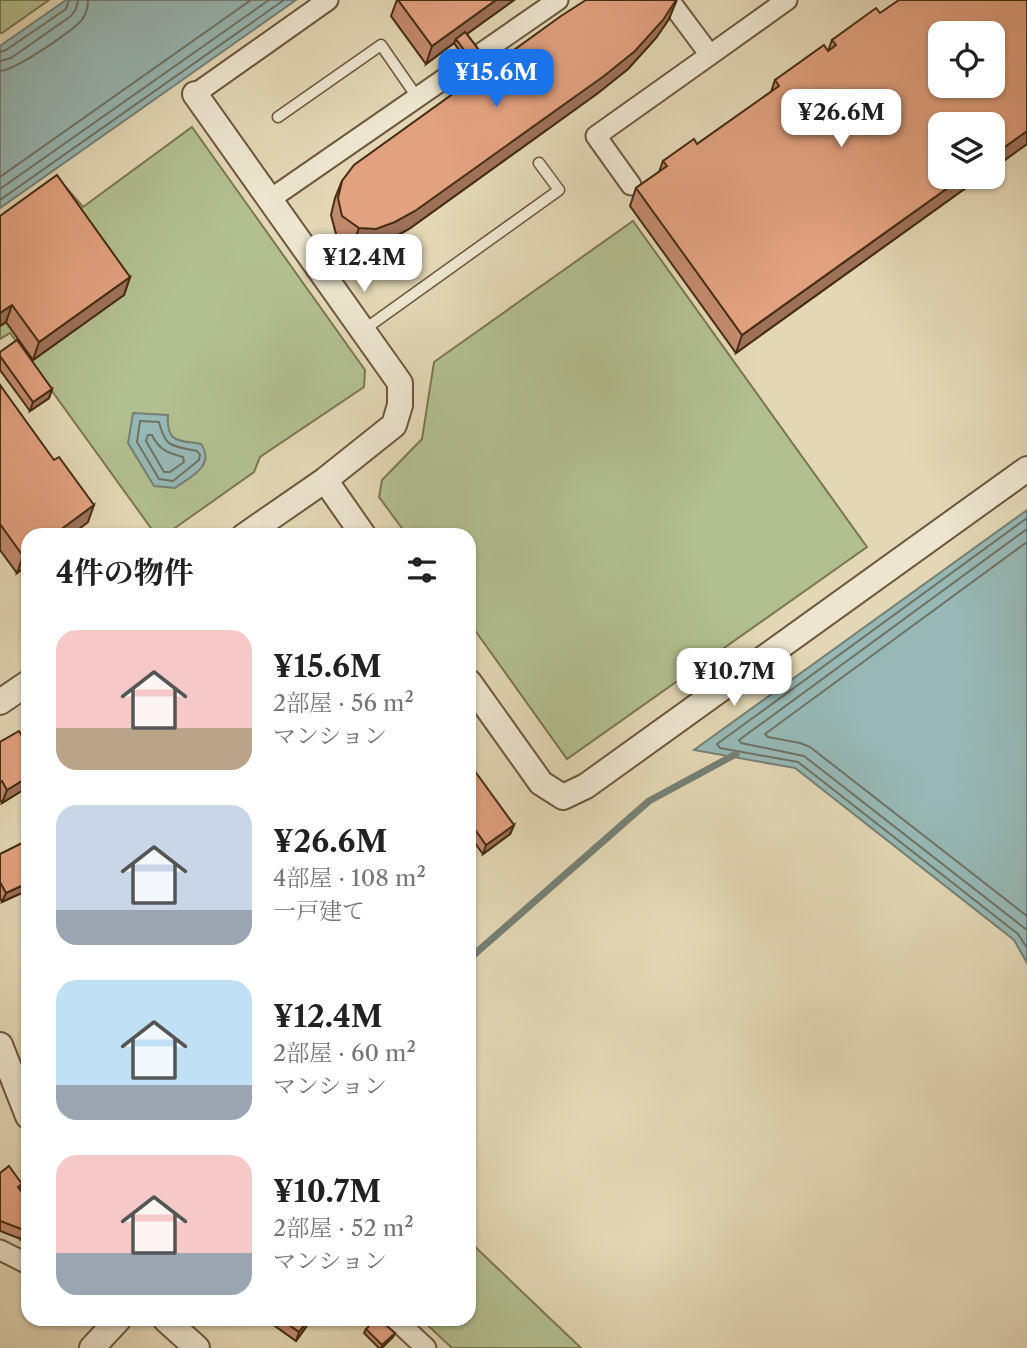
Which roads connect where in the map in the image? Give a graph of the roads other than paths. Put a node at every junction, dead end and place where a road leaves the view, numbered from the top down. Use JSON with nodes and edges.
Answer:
{"nodes":[{"id":1,"x":328,"y":0,"type":"edge"},
{"id":2,"x":558,"y":0,"type":"edge"},
{"id":3,"x":670,"y":0,"type":"edge"},
{"id":4,"x":787,"y":0,"type":"edge"},
{"id":5,"x":710,"y":55,"type":"junction"},
{"id":6,"x":195,"y":94,"type":"joint"},
{"id":7,"x":417,"y":97,"type":"junction"},
{"id":8,"x":278,"y":117,"type":"dead end"},
{"id":9,"x":539,"y":163,"type":"dead end"},
{"id":10,"x":631,"y":185,"type":"dead end"},
{"id":11,"x":269,"y":200,"type":"junction"},
{"id":12,"x":363,"y":331,"type":"junction"},
{"id":13,"x":1027,"y":469,"type":"edge"},
{"id":14,"x":325,"y":480,"type":"junction"},
{"id":15,"x":256,"y":528,"type":"edge"},
{"id":16,"x":358,"y":528,"type":"edge"},
{"id":17,"x":21,"y":688,"type":"edge"},
{"id":18,"x":476,"y":692,"type":"edge"},
{"id":19,"x":0,"y":702,"type":"edge"},
{"id":20,"x":0,"y":1045,"type":"edge"},
{"id":21,"x":21,"y":1091,"type":"edge"},
{"id":22,"x":0,"y":1250,"type":"edge"},
{"id":23,"x":21,"y":1260,"type":"edge"},
{"id":24,"x":112,"y":1326,"type":"edge"},
{"id":25,"x":173,"y":1326,"type":"edge"},
{"id":26,"x":402,"y":1326,"type":"edge"},
{"id":27,"x":92,"y":1348,"type":"edge"},
{"id":28,"x":197,"y":1348,"type":"edge"},
{"id":29,"x":426,"y":1348,"type":"edge"}],
"edges":[{"from":1,"to":6,"type":"street"},
{"from":2,"to":7,"type":"street"},
{"from":3,"to":5,"type":"street"},
{"from":4,"to":5,"type":"street"},
{"from":5,"to":10,"type":"street"},
{"from":6,"to":11,"type":"street"},
{"from":7,"to":8,"type":"lane"},
{"from":7,"to":11,"type":"street"},
{"from":9,"to":12,"type":"lane"},
{"from":11,"to":12,"type":"street"},
{"from":12,"to":14,"type":"street"},
{"from":13,"to":18,"type":"street"},
{"from":14,"to":15,"type":"street"},
{"from":14,"to":16,"type":"street"},
{"from":17,"to":19,"type":"street"},
{"from":20,"to":21,"type":"street"},
{"from":22,"to":23,"type":"street"},
{"from":24,"to":27,"type":"street"},
{"from":25,"to":28,"type":"street"},
{"from":26,"to":29,"type":"street"}]}
